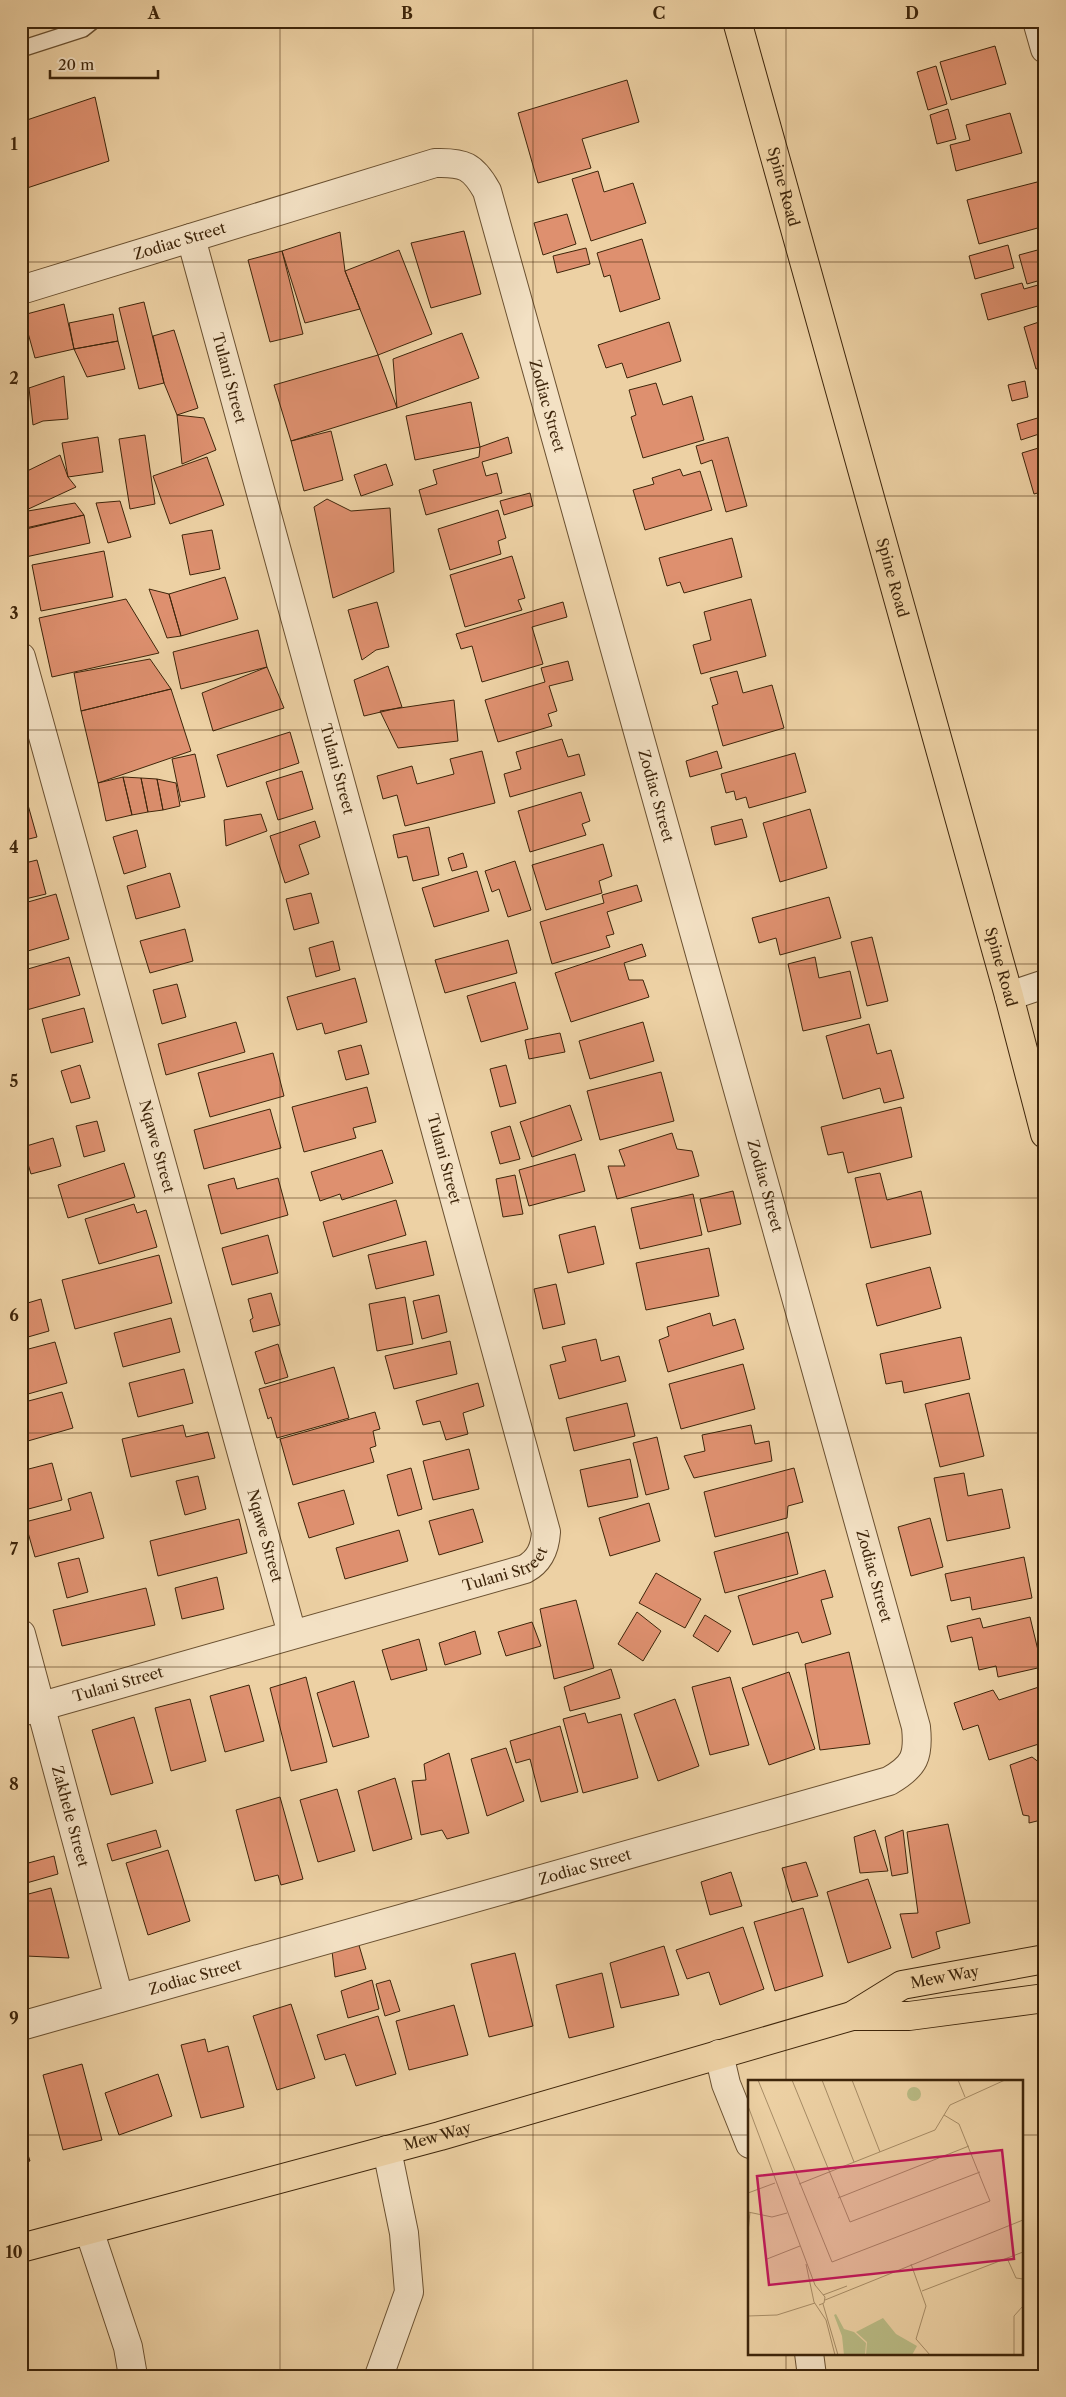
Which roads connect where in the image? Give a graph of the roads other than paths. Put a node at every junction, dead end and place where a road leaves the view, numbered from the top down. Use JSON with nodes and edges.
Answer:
{"nodes":[{"id":1,"x":93,"y":21,"type":"edge"},
{"id":2,"x":737,"y":21,"type":"edge"},
{"id":3,"x":1037,"y":21,"type":"edge"},
{"id":4,"x":21,"y":49,"type":"edge"},
{"id":5,"x":1045,"y":49,"type":"edge"},
{"id":6,"x":191,"y":238,"type":"junction"},
{"id":7,"x":21,"y":290,"type":"edge"},
{"id":8,"x":21,"y":657,"type":"edge"},
{"id":9,"x":1045,"y":984,"type":"edge"},
{"id":10,"x":1010,"y":996,"type":"junction"},
{"id":11,"x":1045,"y":1134,"type":"edge"},
{"id":12,"x":21,"y":1634,"type":"edge"},
{"id":13,"x":292,"y":1634,"type":"junction"},
{"id":14,"x":32,"y":1709,"type":"edge"},
{"id":15,"x":1045,"y":1959,"type":"edge"},
{"id":16,"x":120,"y":1998,"type":"junction"},
{"id":17,"x":1045,"y":1998,"type":"edge"},
{"id":18,"x":852,"y":2016,"type":"junction"},
{"id":19,"x":21,"y":2026,"type":"edge"},
{"id":20,"x":719,"y":2054,"type":"junction"},
{"id":21,"x":748,"y":2139,"type":"edge"},
{"id":22,"x":386,"y":2150,"type":"junction"},
{"id":23,"x":88,"y":2230,"type":"junction"},
{"id":24,"x":21,"y":2248,"type":"edge"},
{"id":25,"x":809,"y":2354,"type":"edge"},
{"id":26,"x":133,"y":2376,"type":"edge"},
{"id":27,"x":380,"y":2376,"type":"edge"},
{"id":28,"x":812,"y":2376,"type":"edge"}],
"edges":[{"from":1,"to":4,"type":"lane"},
{"from":2,"to":10,"type":"main road","name":"Spine Road"},
{"from":3,"to":5,"type":"street"},
{"from":6,"to":7,"type":"street","name":"Zodiac Street"},
{"from":6,"to":13,"type":"street","name":"Tulani Street"},
{"from":6,"to":16,"type":"street","name":"Zodiac Street"},
{"from":8,"to":13,"type":"street","name":"Nqawe Street"},
{"from":9,"to":10,"type":"street"},
{"from":10,"to":11,"type":"main road","name":"Spine Road"},
{"from":12,"to":14,"type":"street","name":"Zakhele Street"},
{"from":13,"to":14,"type":"street","name":"Tulani Street"},
{"from":14,"to":16,"type":"street","name":"Zakhele Street"},
{"from":15,"to":18,"type":"main road","name":"Mew Way"},
{"from":16,"to":19,"type":"street","name":"Zodiac Street"},
{"from":17,"to":18,"type":"main road","name":"Mew Way"},
{"from":18,"to":20,"type":"main road","name":"Mew Way"},
{"from":20,"to":21,"type":"street"},
{"from":20,"to":22,"type":"main road","name":"Mew Way"},
{"from":22,"to":23,"type":"main road","name":"Mew Way"},
{"from":22,"to":27,"type":"street"},
{"from":23,"to":24,"type":"main road","name":"Mew Way"},
{"from":23,"to":26,"type":"street"},
{"from":25,"to":28,"type":"street"}]}
